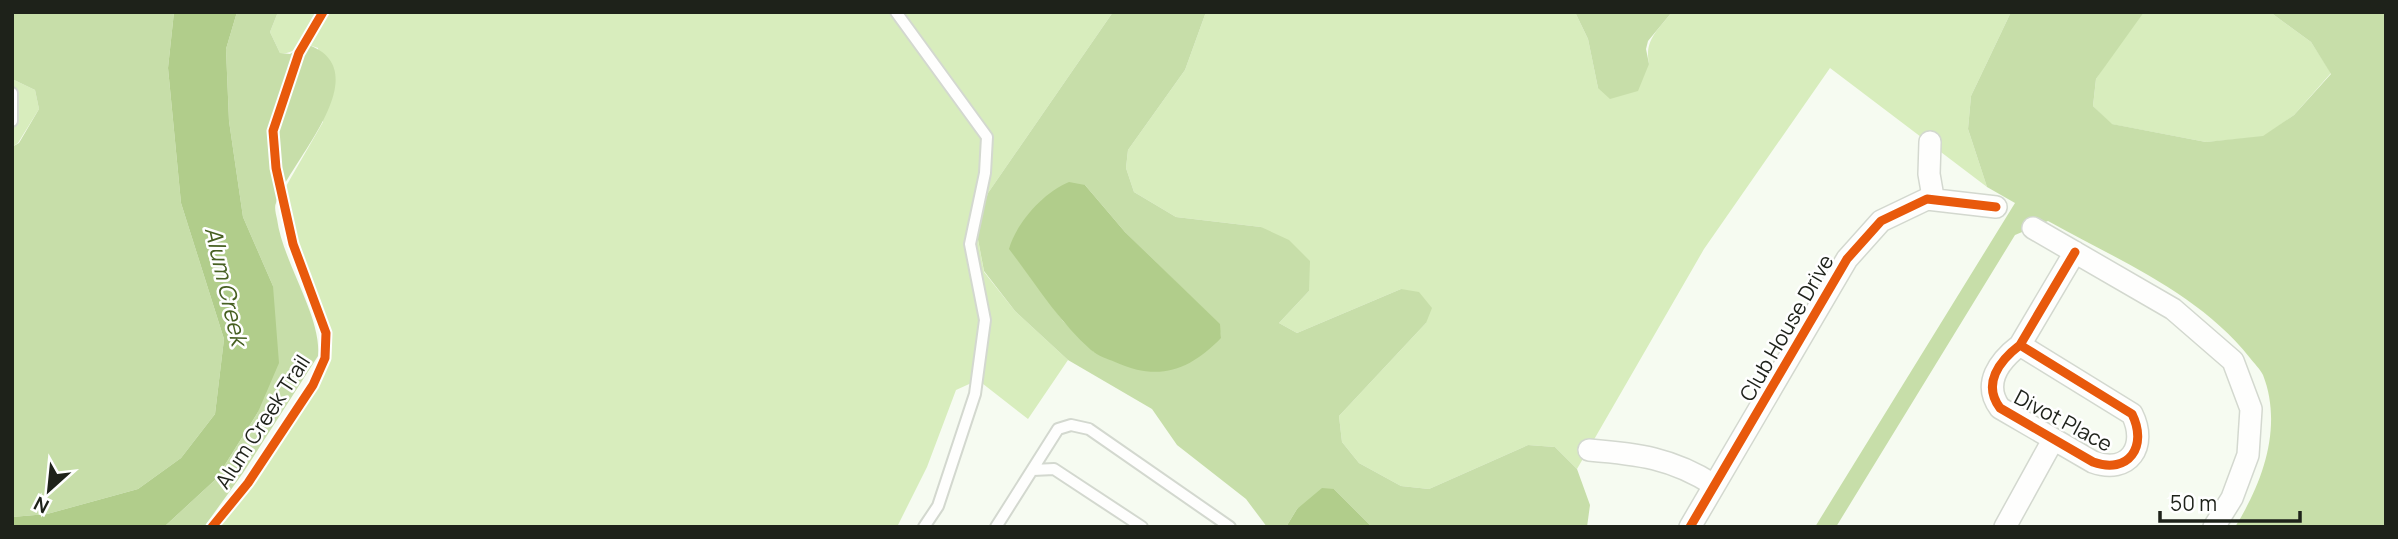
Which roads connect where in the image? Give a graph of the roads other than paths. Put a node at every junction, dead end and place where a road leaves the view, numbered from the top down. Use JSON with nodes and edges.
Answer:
{"nodes":[{"id":1,"x":896,"y":12,"type":"edge"},
{"id":2,"x":12,"y":93,"type":"edge"},
{"id":3,"x":12,"y":121,"type":"edge"},
{"id":4,"x":1930,"y":142,"type":"dead end"},
{"id":5,"x":1933,"y":197,"type":"junction"},
{"id":6,"x":1996,"y":207,"type":"dead end"},
{"id":7,"x":2033,"y":228,"type":"dead end"},
{"id":8,"x":2075,"y":252,"type":"junction"},
{"id":9,"x":2020,"y":345,"type":"junction"},
{"id":10,"x":2053,"y":440,"type":"junction"},
{"id":11,"x":1589,"y":450,"type":"dead end"},
{"id":12,"x":1033,"y":470,"type":"junction"},
{"id":13,"x":1714,"y":485,"type":"junction"},
{"id":14,"x":925,"y":527,"type":"edge"},
{"id":15,"x":996,"y":527,"type":"edge"},
{"id":16,"x":1142,"y":527,"type":"edge"},
{"id":17,"x":1230,"y":527,"type":"edge"},
{"id":18,"x":1690,"y":527,"type":"edge"},
{"id":19,"x":2005,"y":527,"type":"edge"},
{"id":20,"x":2214,"y":527,"type":"edge"}],
"edges":[{"from":1,"to":14,"type":"lane"},
{"from":2,"to":3,"type":"lane"},
{"from":4,"to":5,"type":"street"},
{"from":5,"to":6,"type":"street"},
{"from":5,"to":13,"type":"street","name":"Club House Drive"},
{"from":7,"to":8,"type":"street"},
{"from":8,"to":9,"type":"street","name":"Divot Place"},
{"from":8,"to":20,"type":"street"},
{"from":9,"to":10,"type":"street","name":"Divot Place"},
{"from":9,"to":10,"type":"street","name":"Divot Place"},
{"from":10,"to":19,"type":"street","name":"Divot Place"},
{"from":11,"to":13,"type":"street"},
{"from":12,"to":15,"type":"lane"},
{"from":12,"to":16,"type":"lane"},
{"from":12,"to":17,"type":"lane"},
{"from":13,"to":18,"type":"street","name":"Club House Drive"}]}
